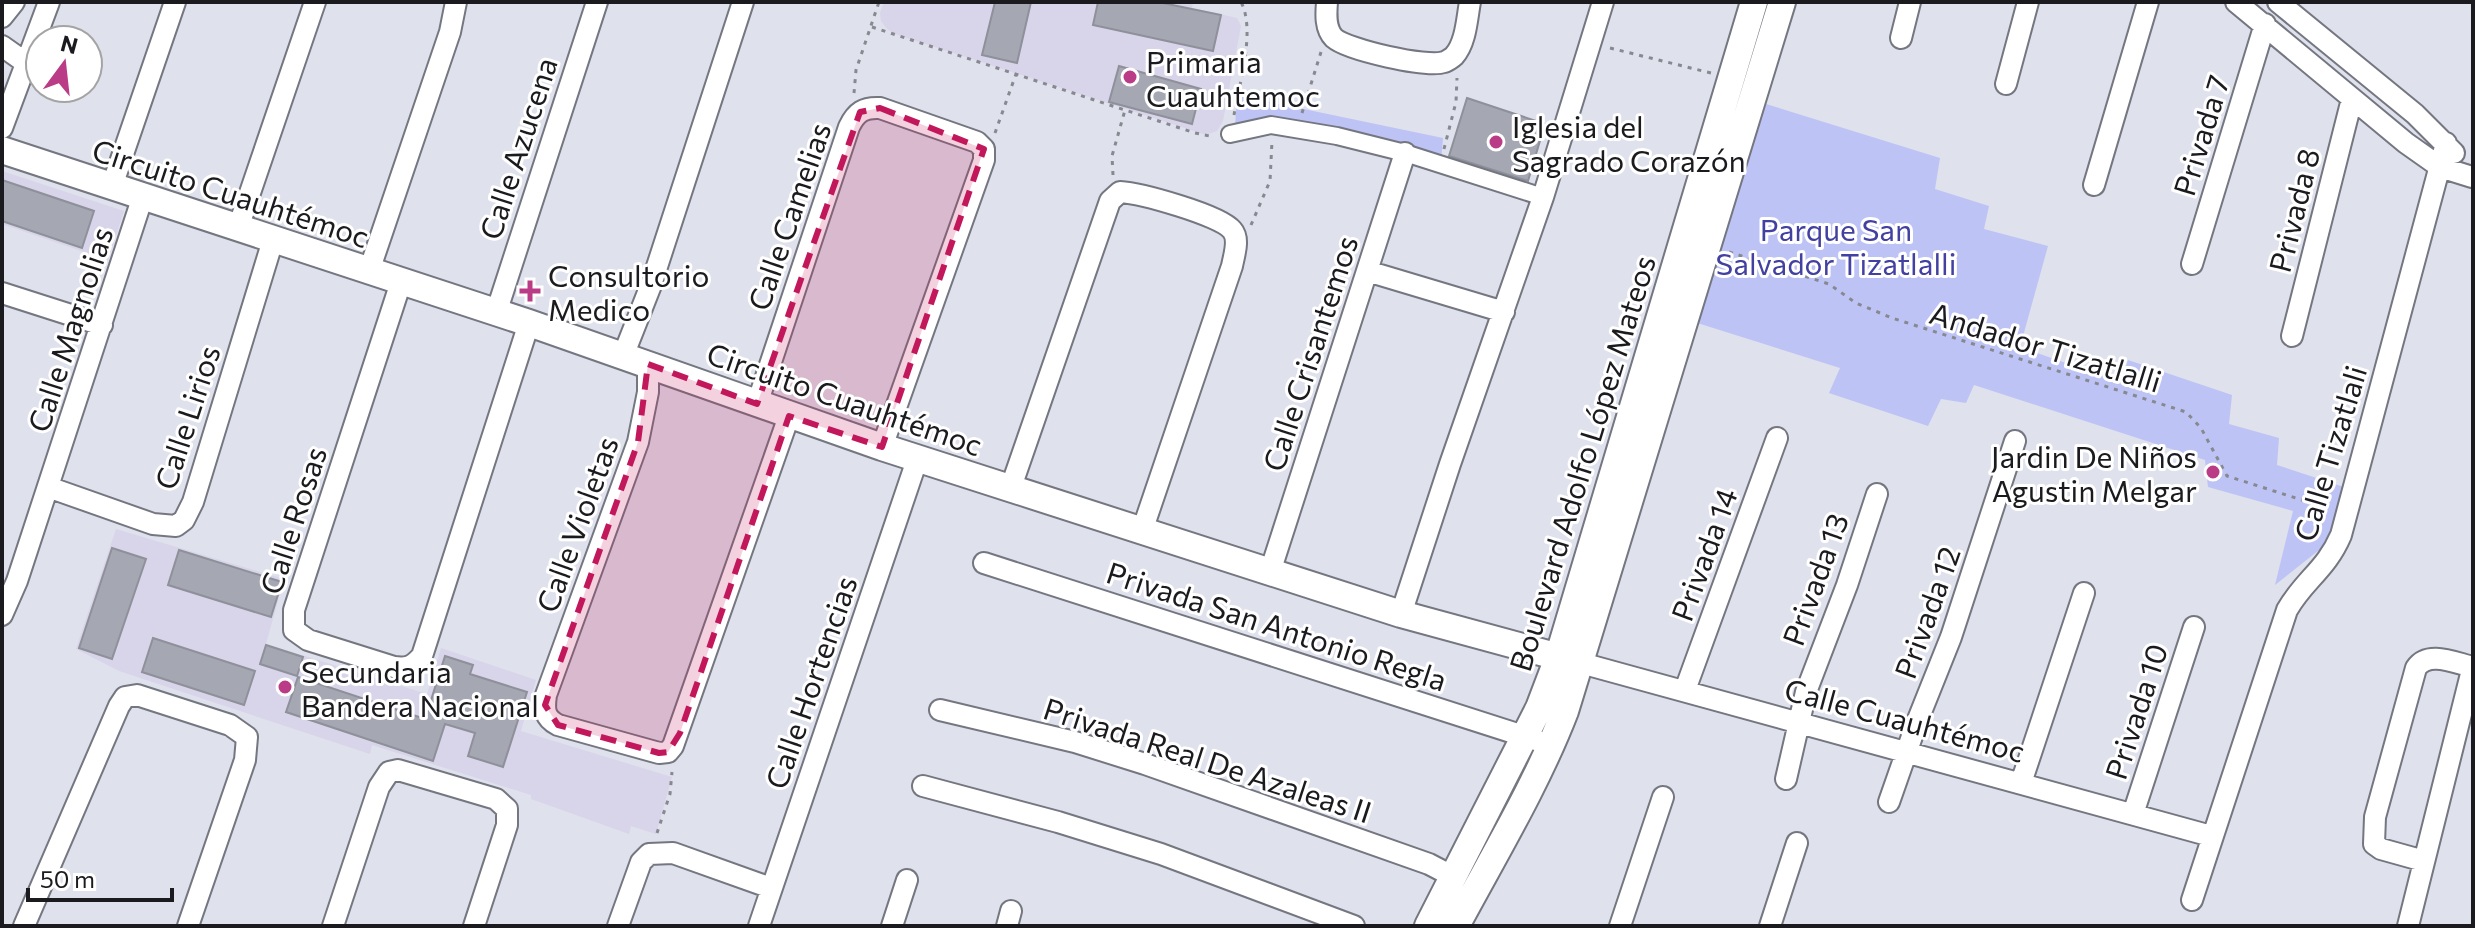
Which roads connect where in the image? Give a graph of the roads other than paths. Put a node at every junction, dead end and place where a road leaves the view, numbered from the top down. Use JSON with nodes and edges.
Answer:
{"nodes":[{"id":1,"x":14,"y":2,"type":"edge"},
{"id":2,"x":49,"y":2,"type":"edge"},
{"id":3,"x":175,"y":2,"type":"edge"},
{"id":4,"x":315,"y":2,"type":"edge"},
{"id":5,"x":456,"y":2,"type":"edge"},
{"id":6,"x":597,"y":2,"type":"edge"},
{"id":7,"x":743,"y":2,"type":"edge"},
{"id":8,"x":1327,"y":2,"type":"edge"},
{"id":9,"x":1470,"y":2,"type":"edge"},
{"id":10,"x":1603,"y":2,"type":"edge"},
{"id":11,"x":1754,"y":2,"type":"edge"},
{"id":12,"x":1782,"y":2,"type":"edge"},
{"id":13,"x":1910,"y":2,"type":"edge"},
{"id":14,"x":2028,"y":2,"type":"edge"},
{"id":15,"x":2148,"y":2,"type":"edge"},
{"id":16,"x":2236,"y":2,"type":"edge"},
{"id":17,"x":2278,"y":2,"type":"edge"},
{"id":18,"x":2,"y":17,"type":"edge"},
{"id":19,"x":41,"y":24,"type":"edge"},
{"id":20,"x":2265,"y":24,"type":"junction"},
{"id":21,"x":2319,"y":36,"type":"junction"},
{"id":22,"x":1901,"y":38,"type":"dead end"},
{"id":23,"x":2,"y":46,"type":"edge"},
{"id":24,"x":2301,"y":54,"type":"junction"},
{"id":25,"x":24,"y":62,"type":"edge"},
{"id":26,"x":24,"y":68,"type":"edge"},
{"id":27,"x":2006,"y":84,"type":"dead end"},
{"id":28,"x":2352,"y":99,"type":"junction"},
{"id":29,"x":2,"y":128,"type":"edge"},
{"id":30,"x":1230,"y":134,"type":"road end"},
{"id":31,"x":2446,"y":143,"type":"junction"},
{"id":32,"x":2,"y":150,"type":"edge"},
{"id":33,"x":1405,"y":153,"type":"junction"},
{"id":34,"x":2440,"y":167,"type":"junction"},
{"id":35,"x":2472,"y":177,"type":"edge"},
{"id":36,"x":2094,"y":185,"type":"dead end"},
{"id":37,"x":112,"y":186,"type":"junction"},
{"id":38,"x":1711,"y":188,"type":"junction"},
{"id":39,"x":143,"y":196,"type":"junction"},
{"id":40,"x":1543,"y":197,"type":"junction"},
{"id":41,"x":238,"y":228,"type":"junction"},
{"id":42,"x":273,"y":240,"type":"junction"},
{"id":43,"x":2192,"y":264,"type":"dead end"},
{"id":44,"x":369,"y":271,"type":"junction"},
{"id":45,"x":1367,"y":271,"type":"junction"},
{"id":46,"x":401,"y":282,"type":"junction"},
{"id":47,"x":2,"y":293,"type":"edge"},
{"id":48,"x":1504,"y":312,"type":"junction"},
{"id":49,"x":496,"y":313,"type":"junction"},
{"id":50,"x":529,"y":323,"type":"junction"},
{"id":51,"x":102,"y":325,"type":"junction"},
{"id":52,"x":2292,"y":336,"type":"dead end"},
{"id":53,"x":635,"y":360,"type":"junction"},
{"id":54,"x":757,"y":404,"type":"junction"},
{"id":55,"x":789,"y":416,"type":"junction"},
{"id":56,"x":1777,"y":438,"type":"dead end"},
{"id":57,"x":2015,"y":441,"type":"dead end"},
{"id":58,"x":882,"y":447,"type":"junction"},
{"id":59,"x":918,"y":457,"type":"junction"},
{"id":60,"x":48,"y":487,"type":"junction"},
{"id":61,"x":1011,"y":487,"type":"junction"},
{"id":62,"x":1877,"y":494,"type":"dead end"},
{"id":63,"x":1142,"y":531,"type":"junction"},
{"id":64,"x":984,"y":563,"type":"dead end"},
{"id":65,"x":1270,"y":572,"type":"junction"},
{"id":66,"x":9,"y":578,"type":"edge"},
{"id":67,"x":2084,"y":593,"type":"dead end"},
{"id":68,"x":4,"y":607,"type":"edge"},
{"id":69,"x":1401,"y":614,"type":"junction"},
{"id":70,"x":2194,"y":627,"type":"dead end"},
{"id":71,"x":1570,"y":661,"type":"junction"},
{"id":72,"x":2473,"y":666,"type":"edge"},
{"id":73,"x":1685,"y":690,"type":"junction"},
{"id":74,"x":940,"y":710,"type":"dead end"},
{"id":75,"x":1799,"y":721,"type":"junction"},
{"id":76,"x":1525,"y":736,"type":"junction"},
{"id":77,"x":1552,"y":745,"type":"junction"},
{"id":78,"x":1907,"y":751,"type":"junction"},
{"id":79,"x":1786,"y":779,"type":"dead end"},
{"id":80,"x":2021,"y":783,"type":"junction"},
{"id":81,"x":923,"y":786,"type":"dead end"},
{"id":82,"x":1663,"y":797,"type":"dead end"},
{"id":83,"x":1889,"y":802,"type":"dead end"},
{"id":84,"x":2133,"y":814,"type":"junction"},
{"id":85,"x":2211,"y":836,"type":"junction"},
{"id":86,"x":1797,"y":843,"type":"dead end"},
{"id":87,"x":2424,"y":861,"type":"junction"},
{"id":88,"x":1454,"y":877,"type":"junction"},
{"id":89,"x":907,"y":880,"type":"dead end"},
{"id":90,"x":771,"y":888,"type":"junction"},
{"id":91,"x":2192,"y":900,"type":"dead end"},
{"id":92,"x":24,"y":926,"type":"edge"},
{"id":93,"x":188,"y":926,"type":"edge"},
{"id":94,"x":333,"y":926,"type":"edge"},
{"id":95,"x":474,"y":926,"type":"edge"},
{"id":96,"x":618,"y":926,"type":"edge"},
{"id":97,"x":759,"y":926,"type":"edge"},
{"id":98,"x":892,"y":926,"type":"edge"},
{"id":99,"x":1354,"y":926,"type":"edge"},
{"id":100,"x":1428,"y":926,"type":"edge"},
{"id":101,"x":1456,"y":926,"type":"edge"},
{"id":102,"x":1620,"y":926,"type":"edge"},
{"id":103,"x":1770,"y":926,"type":"edge"},
{"id":104,"x":2408,"y":926,"type":"edge"}],
"edges":[{"from":1,"to":18,"type":"street"},
{"from":2,"to":19,"type":"street"},
{"from":3,"to":37,"type":"street"},
{"from":4,"to":41,"type":"street"},
{"from":5,"to":44,"type":"street"},
{"from":6,"to":49,"type":"street","name":"Calle Azucena"},
{"from":7,"to":53,"type":"street"},
{"from":8,"to":9,"type":"street"},
{"from":10,"to":40,"type":"street"},
{"from":11,"to":38,"type":"street","name":"Boulevard Adolfo López Mateos"},
{"from":12,"to":38,"type":"street","name":"Boulevard Adolfo López Mateos"},
{"from":13,"to":22,"type":"street"},
{"from":14,"to":27,"type":"street"},
{"from":15,"to":36,"type":"street"},
{"from":16,"to":20,"type":"street"},
{"from":17,"to":21,"type":"street"},
{"from":20,"to":24,"type":"street"},
{"from":20,"to":43,"type":"street","name":"Privada 7"},
{"from":21,"to":24,"type":"street"},
{"from":21,"to":31,"type":"street"},
{"from":23,"to":25,"type":"street"},
{"from":24,"to":28,"type":"street"},
{"from":26,"to":29,"type":"street"},
{"from":28,"to":34,"type":"street"},
{"from":28,"to":52,"type":"street","name":"Privada 8"},
{"from":30,"to":33,"type":"street"},
{"from":31,"to":34,"type":"street","name":"Calle Tizatlali"},
{"from":31,"to":35,"type":"street"},
{"from":32,"to":37,"type":"street","name":"Circuito Cuauhtémoc"},
{"from":33,"to":40,"type":"street"},
{"from":33,"to":45,"type":"street","name":"Calle Crisantemos"},
{"from":34,"to":35,"type":"street"},
{"from":34,"to":85,"type":"street","name":"Calle Tizatlali"},
{"from":37,"to":39,"type":"street","name":"Circuito Cuauhtémoc"},
{"from":38,"to":71,"type":"street","name":"Boulevard Adolfo López Mateos"},
{"from":38,"to":71,"type":"street","name":"Boulevard Adolfo López Mateos"},
{"from":39,"to":41,"type":"street","name":"Circuito Cuauhtémoc"},
{"from":39,"to":51,"type":"street","name":"Calle Magnolias"},
{"from":40,"to":48,"type":"street"},
{"from":41,"to":42,"type":"street","name":"Circuito Cuauhtémoc"},
{"from":42,"to":44,"type":"street","name":"Circuito Cuauhtémoc"},
{"from":42,"to":60,"type":"street","name":"Calle Lirios"},
{"from":44,"to":46,"type":"street","name":"Circuito Cuauhtémoc"},
{"from":45,"to":48,"type":"street"},
{"from":45,"to":65,"type":"street","name":"Calle Crisantemos"},
{"from":46,"to":49,"type":"street","name":"Circuito Cuauhtémoc"},
{"from":46,"to":50,"type":"street","name":"Calle Rosas"},
{"from":47,"to":51,"type":"street"},
{"from":48,"to":69,"type":"street"},
{"from":49,"to":50,"type":"street","name":"Circuito Cuauhtémoc"},
{"from":50,"to":53,"type":"street","name":"Circuito Cuauhtémoc"},
{"from":51,"to":60,"type":"street","name":"Calle Magnolias"},
{"from":53,"to":54,"type":"street","name":"Circuito Cuauhtémoc"},
{"from":53,"to":55,"type":"street","name":"Calle Violetas"},
{"from":54,"to":55,"type":"street","name":"Circuito Cuauhtémoc"},
{"from":54,"to":58,"type":"street","name":"Calle Camelias"},
{"from":55,"to":58,"type":"street","name":"Circuito Cuauhtémoc"},
{"from":56,"to":73,"type":"street","name":"Privada 14"},
{"from":57,"to":78,"type":"street","name":"Privada 12"},
{"from":58,"to":59,"type":"street","name":"Circuito Cuauhtémoc"},
{"from":59,"to":61,"type":"street","name":"Circuito Cuauhtémoc"},
{"from":59,"to":90,"type":"street","name":"Calle Hortencias"},
{"from":60,"to":66,"type":"street","name":"Calle Magnolias"},
{"from":61,"to":63,"type":"street","name":"Circuito Cuauhtémoc"},
{"from":61,"to":63,"type":"street"},
{"from":62,"to":75,"type":"street","name":"Privada 13"},
{"from":63,"to":65,"type":"street","name":"Circuito Cuauhtémoc"},
{"from":64,"to":76,"type":"street","name":"Privada San Antonio Regla"},
{"from":65,"to":69,"type":"street","name":"Circuito Cuauhtémoc"},
{"from":66,"to":68,"type":"street","name":"Calle Magnolias"},
{"from":67,"to":80,"type":"street"},
{"from":69,"to":71,"type":"street","name":"Circuito Cuauhtémoc"},
{"from":70,"to":84,"type":"street","name":"Privada 10"},
{"from":71,"to":73,"type":"street","name":"Calle Cuauhtémoc"},
{"from":71,"to":76,"type":"street","name":"Boulevard Adolfo López Mateos"},
{"from":71,"to":77,"type":"street","name":"Boulevard Adolfo López Mateos"},
{"from":72,"to":87,"type":"street"},
{"from":72,"to":87,"type":"street"},
{"from":73,"to":75,"type":"street","name":"Calle Cuauhtémoc"},
{"from":74,"to":88,"type":"street","name":"Privada Real De Azaleas II"},
{"from":75,"to":78,"type":"street","name":"Calle Cuauhtémoc"},
{"from":75,"to":79,"type":"street","name":"Privada 13"},
{"from":76,"to":77,"type":"street","name":"Privada San Antonio Regla"},
{"from":76,"to":88,"type":"street","name":"Boulevard Adolfo López Mateos"},
{"from":77,"to":101,"type":"street","name":"Boulevard Adolfo López Mateos"},
{"from":78,"to":80,"type":"street","name":"Calle Cuauhtémoc"},
{"from":78,"to":83,"type":"street","name":"Privada 12"},
{"from":80,"to":84,"type":"street","name":"Calle Cuauhtémoc"},
{"from":81,"to":99,"type":"street"},
{"from":82,"to":102,"type":"street"},
{"from":84,"to":85,"type":"street","name":"Calle Cuauhtémoc"},
{"from":85,"to":91,"type":"street","name":"Calle Tizatlali"},
{"from":86,"to":103,"type":"street"},
{"from":87,"to":104,"type":"street"},
{"from":88,"to":100,"type":"street","name":"Boulevard Adolfo López Mateos"},
{"from":89,"to":98,"type":"street"},
{"from":90,"to":96,"type":"street"},
{"from":90,"to":97,"type":"street","name":"Calle Hortencias"},
{"from":92,"to":93,"type":"street"},
{"from":94,"to":95,"type":"street"}]}
